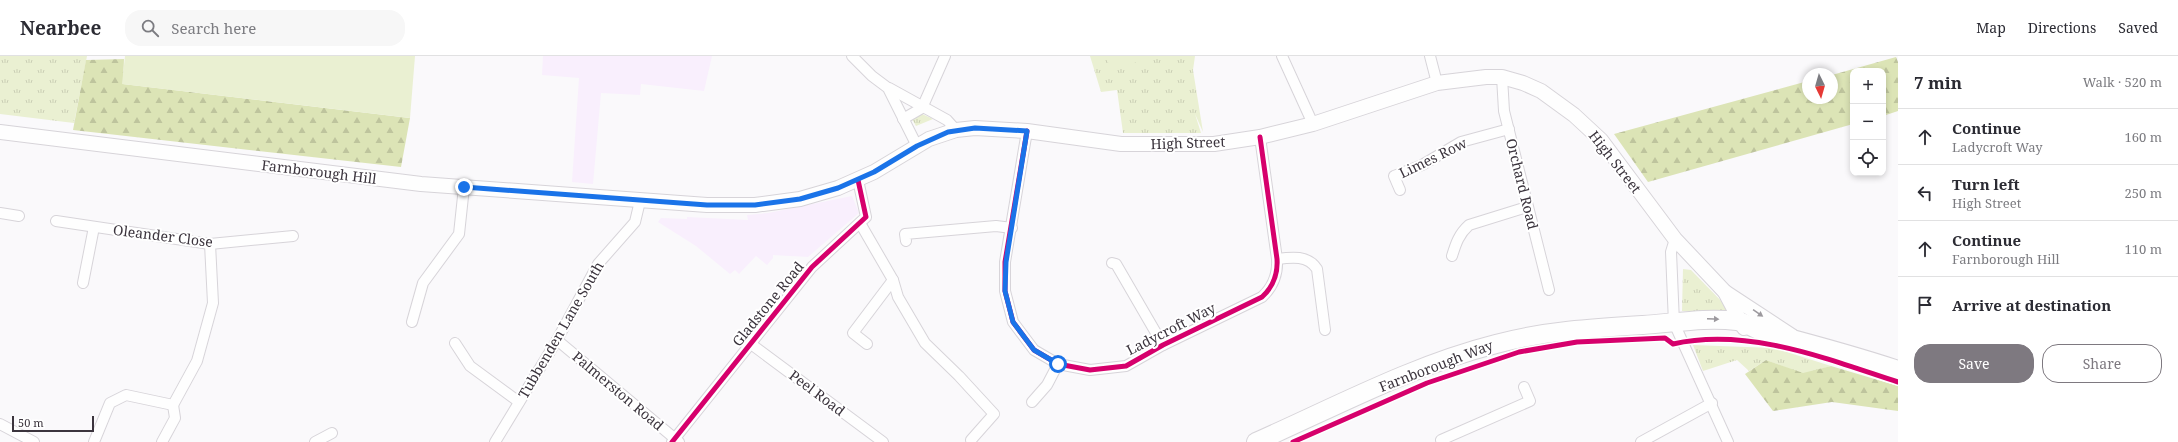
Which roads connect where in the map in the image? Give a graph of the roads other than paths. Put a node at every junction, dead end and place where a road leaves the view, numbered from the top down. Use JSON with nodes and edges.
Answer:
{"nodes":[{"id":1,"x":852,"y":56,"type":"edge"},
{"id":2,"x":945,"y":56,"type":"edge"},
{"id":3,"x":1282,"y":56,"type":"edge"},
{"id":4,"x":1430,"y":56,"type":"edge"},
{"id":5,"x":1502,"y":77,"type":"junction"},
{"id":6,"x":1437,"y":83,"type":"junction"},
{"id":7,"x":888,"y":88,"type":"junction"},
{"id":8,"x":922,"y":108,"type":"junction"},
{"id":9,"x":903,"y":119,"type":"junction"},
{"id":10,"x":1313,"y":124,"type":"junction"},
{"id":11,"x":1509,"y":129,"type":"junction"},
{"id":12,"x":956,"y":130,"type":"junction"},
{"id":13,"x":1027,"y":131,"type":"junction"},
{"id":14,"x":0,"y":132,"type":"edge"},
{"id":15,"x":1260,"y":137,"type":"junction"},
{"id":16,"x":917,"y":146,"type":"junction"},
{"id":17,"x":858,"y":180,"type":"junction"},
{"id":18,"x":464,"y":187,"type":"junction"},
{"id":19,"x":1400,"y":190,"type":"dead end"},
{"id":20,"x":640,"y":201,"type":"junction"},
{"id":21,"x":1527,"y":207,"type":"junction"},
{"id":22,"x":0,"y":213,"type":"edge"},
{"id":23,"x":18,"y":216,"type":"dead end"},
{"id":24,"x":56,"y":221,"type":"dead end"},
{"id":25,"x":860,"y":223,"type":"junction"},
{"id":26,"x":94,"y":227,"type":"junction"},
{"id":27,"x":1012,"y":228,"type":"junction"},
{"id":28,"x":293,"y":236,"type":"dead end"},
{"id":29,"x":1675,"y":239,"type":"junction"},
{"id":30,"x":906,"y":241,"type":"dead end"},
{"id":31,"x":210,"y":244,"type":"junction"},
{"id":32,"x":1452,"y":256,"type":"dead end"},
{"id":33,"x":1277,"y":258,"type":"junction"},
{"id":34,"x":1112,"y":262,"type":"dead end"},
{"id":35,"x":893,"y":280,"type":"junction"},
{"id":36,"x":83,"y":283,"type":"dead end"},
{"id":37,"x":1549,"y":290,"type":"dead end"},
{"id":38,"x":1725,"y":292,"type":"junction"},
{"id":39,"x":412,"y":322,"type":"dead end"},
{"id":40,"x":1674,"y":323,"type":"junction"},
{"id":41,"x":1749,"y":328,"type":"junction"},
{"id":42,"x":1325,"y":330,"type":"dead end"},
{"id":43,"x":1795,"y":338,"type":"junction"},
{"id":44,"x":558,"y":340,"type":"junction"},
{"id":45,"x":455,"y":343,"type":"dead end"},
{"id":46,"x":751,"y":344,"type":"junction"},
{"id":47,"x":867,"y":344,"type":"dead end"},
{"id":48,"x":1163,"y":345,"type":"junction"},
{"id":49,"x":1058,"y":364,"type":"junction"},
{"id":50,"x":1898,"y":370,"type":"edge"},
{"id":51,"x":1524,"y":387,"type":"dead end"},
{"id":52,"x":519,"y":402,"type":"junction"},
{"id":53,"x":1032,"y":402,"type":"dead end"},
{"id":54,"x":1712,"y":404,"type":"junction"},
{"id":55,"x":173,"y":405,"type":"junction"},
{"id":56,"x":0,"y":424,"type":"edge"},
{"id":57,"x":332,"y":433,"type":"dead end"},
{"id":58,"x":971,"y":440,"type":"dead end"},
{"id":59,"x":675,"y":441,"type":"edge"},
{"id":60,"x":34,"y":442,"type":"edge"},
{"id":61,"x":94,"y":442,"type":"edge"},
{"id":62,"x":162,"y":442,"type":"edge"},
{"id":63,"x":315,"y":442,"type":"edge"},
{"id":64,"x":495,"y":442,"type":"edge"},
{"id":65,"x":883,"y":442,"type":"edge"},
{"id":66,"x":1256,"y":442,"type":"edge"},
{"id":67,"x":1442,"y":442,"type":"edge"},
{"id":68,"x":1641,"y":442,"type":"edge"},
{"id":69,"x":1728,"y":442,"type":"edge"}],
"edges":[{"from":1,"to":7,"type":"street"},
{"from":2,"to":8,"type":"street"},
{"from":3,"to":10,"type":"street"},
{"from":4,"to":6,"type":"street"},
{"from":5,"to":6,"type":"main road","name":"High Street"},
{"from":5,"to":11,"type":"street","name":"Orchard Road"},
{"from":5,"to":29,"type":"main road","name":"High Street"},
{"from":6,"to":10,"type":"main road","name":"High Street"},
{"from":7,"to":8,"type":"street"},
{"from":7,"to":9,"type":"street"},
{"from":8,"to":9,"type":"street"},
{"from":8,"to":12,"type":"street"},
{"from":9,"to":16,"type":"street"},
{"from":10,"to":15,"type":"main road","name":"High Street"},
{"from":11,"to":19,"type":"street","name":"Limes Row"},
{"from":11,"to":21,"type":"street","name":"Orchard Road"},
{"from":12,"to":13,"type":"main road","name":"High Street"},
{"from":12,"to":16,"type":"main road","name":"High Street"},
{"from":13,"to":15,"type":"main road","name":"High Street"},
{"from":13,"to":27,"type":"street","name":"Ladycroft Way"},
{"from":14,"to":18,"type":"main road","name":"Farnborough Hill"},
{"from":15,"to":33,"type":"street","name":"Ladycroft Way"},
{"from":16,"to":17,"type":"main road","name":"High Street"},
{"from":17,"to":20,"type":"main road","name":"High Street"},
{"from":17,"to":25,"type":"street"},
{"from":18,"to":20,"type":"main road","name":"Farnborough Hill"},
{"from":18,"to":39,"type":"street"},
{"from":20,"to":44,"type":"street","name":"Tubbenden Lane South"},
{"from":21,"to":32,"type":"street"},
{"from":21,"to":37,"type":"street","name":"Orchard Road"},
{"from":22,"to":23,"type":"street"},
{"from":24,"to":26,"type":"street","name":"Oleander Close"},
{"from":25,"to":35,"type":"street"},
{"from":25,"to":46,"type":"street","name":"Gladstone Road"},
{"from":26,"to":31,"type":"street","name":"Oleander Close"},
{"from":26,"to":36,"type":"street"},
{"from":27,"to":30,"type":"street"},
{"from":27,"to":49,"type":"street","name":"Ladycroft Way"},
{"from":28,"to":31,"type":"street","name":"Oleander Close"},
{"from":29,"to":38,"type":"main road","name":"High Street"},
{"from":29,"to":40,"type":"street"},
{"from":31,"to":55,"type":"street"},
{"from":33,"to":42,"type":"street"},
{"from":33,"to":48,"type":"street","name":"Ladycroft Way"},
{"from":34,"to":48,"type":"street"},
{"from":35,"to":47,"type":"street"},
{"from":35,"to":58,"type":"street"},
{"from":38,"to":41,"type":"main road","name":"High Street"},
{"from":38,"to":43,"type":"main road","name":"High Street","one_way":true},
{"from":40,"to":41,"type":"highway","name":"Farnborough Way"},
{"from":40,"to":54,"type":"street"},
{"from":40,"to":66,"type":"highway","name":"Farnborough Way"},
{"from":41,"to":43,"type":"highway","name":"Farnborough Way"},
{"from":43,"to":50,"type":"highway","name":"Farnborough Way"},
{"from":44,"to":52,"type":"street","name":"Tubbenden Lane South"},
{"from":44,"to":59,"type":"street","name":"Palmerston Road"},
{"from":45,"to":52,"type":"street"},
{"from":46,"to":59,"type":"street","name":"Gladstone Road"},
{"from":46,"to":65,"type":"street","name":"Peel Road"},
{"from":48,"to":49,"type":"street","name":"Ladycroft Way"},
{"from":49,"to":53,"type":"street"},
{"from":51,"to":67,"type":"street"},
{"from":52,"to":64,"type":"street","name":"Tubbenden Lane South"},
{"from":54,"to":68,"type":"street"},
{"from":54,"to":69,"type":"street"},
{"from":55,"to":61,"type":"street"},
{"from":55,"to":62,"type":"street"},
{"from":56,"to":60,"type":"street"},
{"from":57,"to":63,"type":"street"}]}
